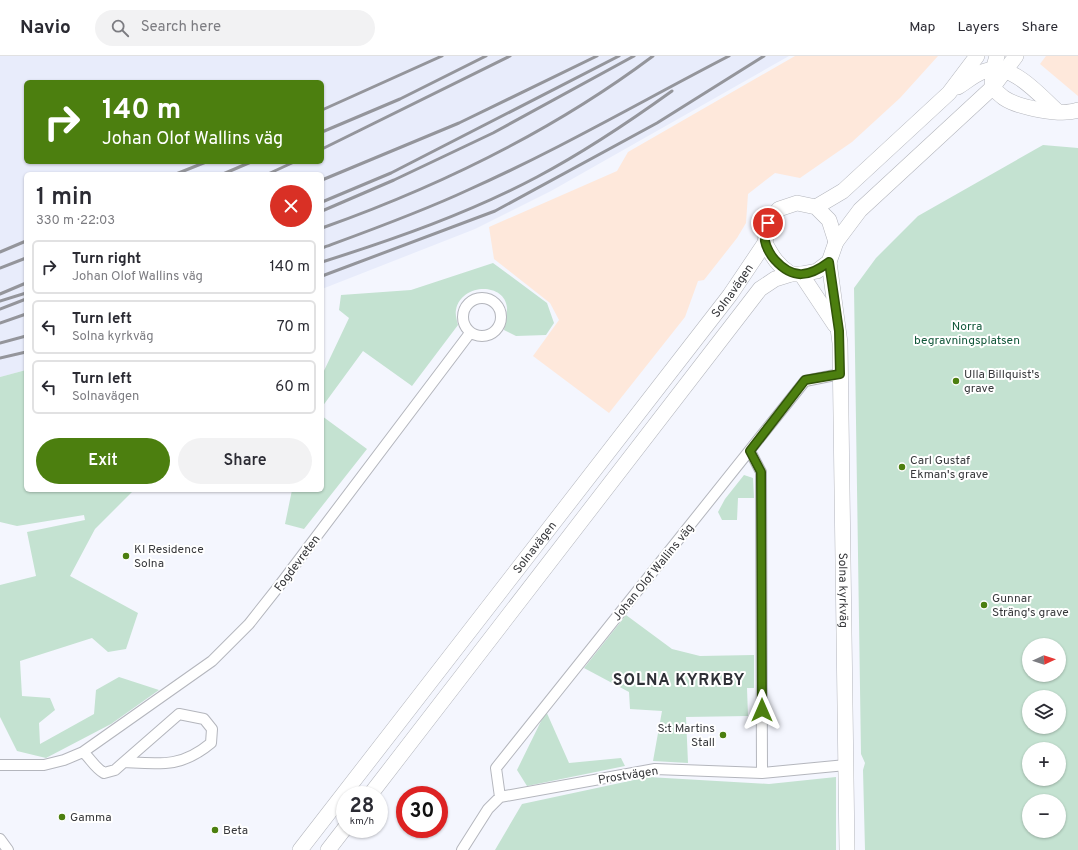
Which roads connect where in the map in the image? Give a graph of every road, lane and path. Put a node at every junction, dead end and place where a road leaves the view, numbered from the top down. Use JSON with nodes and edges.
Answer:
{"nodes":[{"id":1,"x":977,"y":56,"type":"edge"},
{"id":2,"x":1016,"y":56,"type":"edge"},
{"id":3,"x":998,"y":66,"type":"edge"},
{"id":4,"x":998,"y":92,"type":"junction"},
{"id":5,"x":949,"y":93,"type":"junction"},
{"id":6,"x":1078,"y":110,"type":"edge"},
{"id":7,"x":1057,"y":111,"type":"junction"},
{"id":8,"x":816,"y":207,"type":"junction"},
{"id":9,"x":836,"y":242,"type":"junction"},
{"id":10,"x":765,"y":243,"type":"junction"},
{"id":11,"x":829,"y":262,"type":"junction"},
{"id":12,"x":796,"y":274,"type":"junction"},
{"id":13,"x":839,"y":331,"type":"junction"},
{"id":14,"x":470,"y":333,"type":"dead end"},
{"id":15,"x":840,"y":374,"type":"junction"},
{"id":16,"x":750,"y":451,"type":"junction"},
{"id":17,"x":83,"y":752,"type":"junction"},
{"id":18,"x":124,"y":762,"type":"junction"},
{"id":19,"x":846,"y":765,"type":"junction"},
{"id":20,"x":0,"y":766,"type":"edge"},
{"id":21,"x":762,"y":773,"type":"junction"},
{"id":22,"x":377,"y":786,"type":"edge"},
{"id":23,"x":500,"y":797,"type":"junction"},
{"id":24,"x":337,"y":838,"type":"edge"},
{"id":25,"x":0,"y":839,"type":"edge"},
{"id":26,"x":6,"y":850,"type":"edge"},
{"id":27,"x":300,"y":850,"type":"edge"},
{"id":28,"x":328,"y":850,"type":"edge"},
{"id":29,"x":462,"y":850,"type":"edge"},
{"id":30,"x":847,"y":850,"type":"edge"}],
"edges":[{"from":1,"to":5,"type":"main road"},
{"from":2,"to":3,"type":"main road"},
{"from":3,"to":4,"type":"main road"},
{"from":3,"to":5,"type":"main road"},
{"from":3,"to":7,"type":"main road"},
{"from":4,"to":7,"type":"main road"},
{"from":4,"to":9,"type":"main road"},
{"from":5,"to":8,"type":"main road"},
{"from":6,"to":7,"type":"main road"},
{"from":8,"to":9,"type":"main road"},
{"from":8,"to":10,"type":"main road","name":"Solnavägen"},
{"from":9,"to":11,"type":"main road"},
{"from":10,"to":12,"type":"main road"},
{"from":10,"to":27,"type":"main road","name":"Solnavägen"},
{"from":11,"to":12,"type":"main road","name":"Solnavägen"},
{"from":11,"to":13,"type":"main road","name":"Solna kyrkväg"},
{"from":12,"to":13,"type":"main road"},
{"from":12,"to":22,"type":"main road","name":"Solnavägen"},
{"from":13,"to":15,"type":"main road","name":"Solna kyrkväg"},
{"from":14,"to":17,"type":"street","name":"Fogdevreten"},
{"from":15,"to":16,"type":"street","name":"Johan Olof Wallins väg"},
{"from":15,"to":19,"type":"main road","name":"Solna kyrkväg"},
{"from":16,"to":21,"type":"street"},
{"from":16,"to":23,"type":"street","name":"Johan Olof Wallins väg"},
{"from":17,"to":18,"type":"street"},
{"from":17,"to":20,"type":"street","name":"Fogdevreten"},
{"from":18,"to":18,"type":"street"},
{"from":19,"to":21,"type":"street","name":"Prostvägen"},
{"from":19,"to":30,"type":"main road","name":"Solna kyrkväg"},
{"from":21,"to":23,"type":"street","name":"Prostvägen"},
{"from":23,"to":29,"type":"street"},
{"from":24,"to":28,"type":"main road"},
{"from":25,"to":26,"type":"street"}]}
